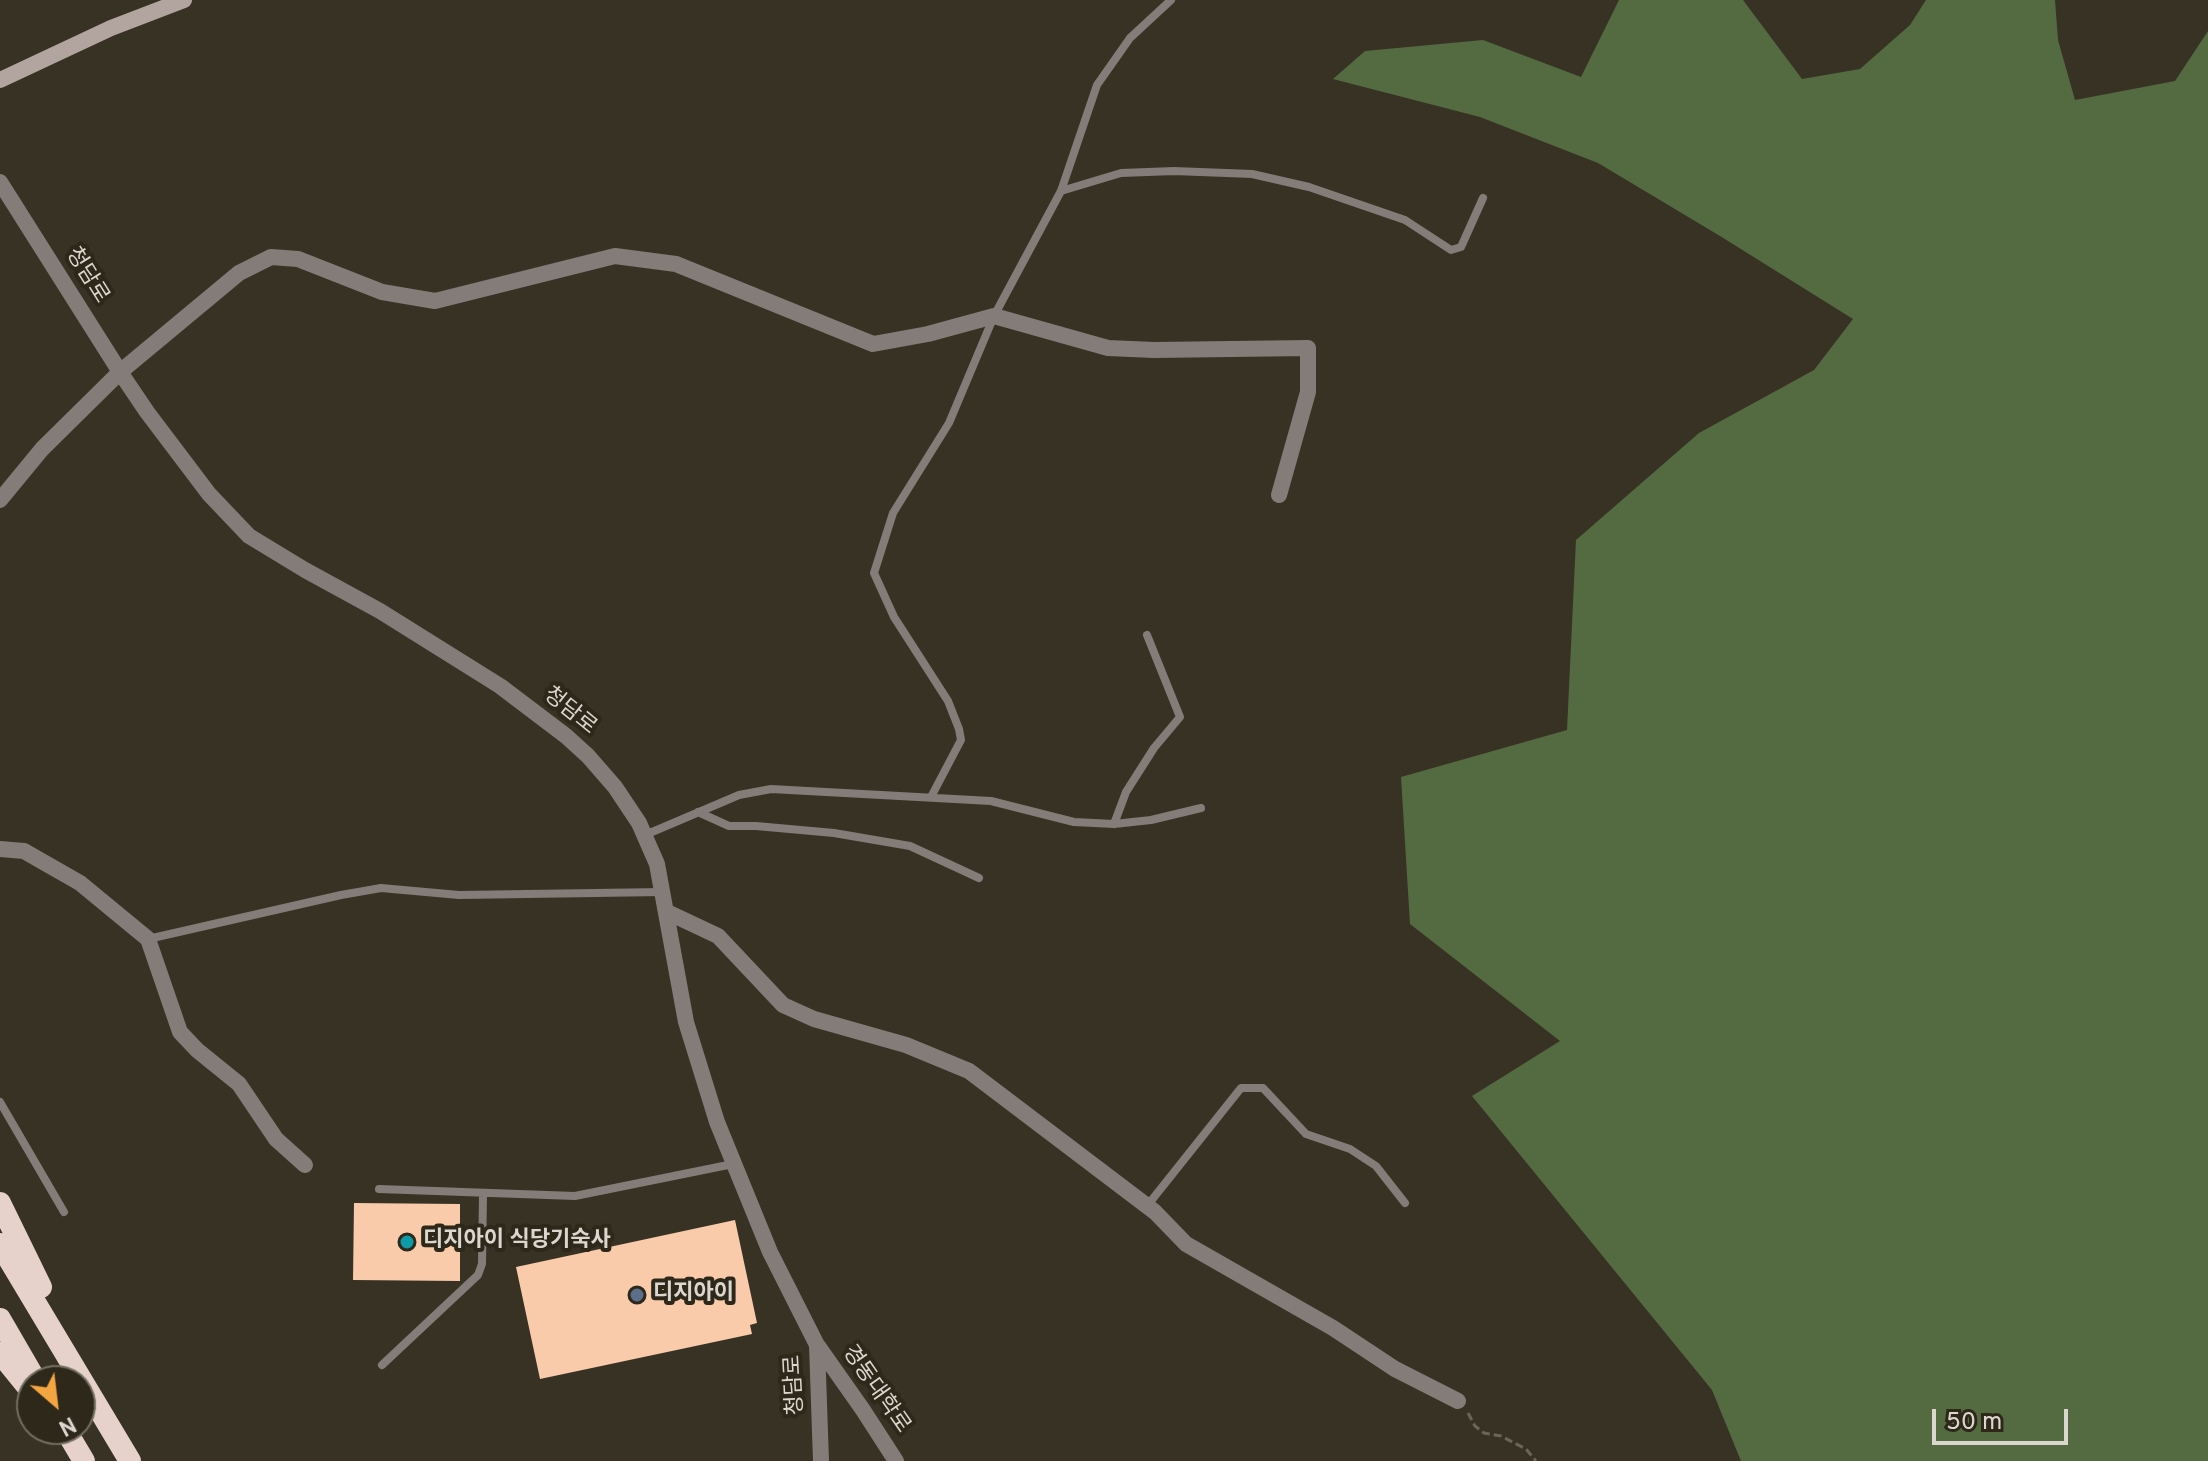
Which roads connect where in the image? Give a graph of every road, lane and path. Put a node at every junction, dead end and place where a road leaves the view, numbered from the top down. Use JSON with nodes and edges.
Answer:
{"nodes":[{"id":1,"x":184,"y":0,"type":"edge"},
{"id":2,"x":1171,"y":0,"type":"edge"},
{"id":3,"x":0,"y":80,"type":"edge"},
{"id":4,"x":0,"y":182,"type":"edge"},
{"id":5,"x":1061,"y":191,"type":"junction"},
{"id":6,"x":1483,"y":198,"type":"dead end"},
{"id":7,"x":994,"y":316,"type":"junction"},
{"id":8,"x":120,"y":372,"type":"junction"},
{"id":9,"x":1279,"y":495,"type":"dead end"},
{"id":10,"x":0,"y":500,"type":"edge"},
{"id":11,"x":1147,"y":635,"type":"dead end"},
{"id":12,"x":931,"y":797,"type":"junction"},
{"id":13,"x":1201,"y":808,"type":"dead end"},
{"id":14,"x":698,"y":812,"type":"junction"},
{"id":15,"x":1114,"y":824,"type":"junction"},
{"id":16,"x":645,"y":835,"type":"junction"},
{"id":17,"x":0,"y":849,"type":"edge"},
{"id":18,"x":979,"y":878,"type":"dead end"},
{"id":19,"x":663,"y":892,"type":"junction"},
{"id":20,"x":667,"y":912,"type":"junction"},
{"id":21,"x":148,"y":939,"type":"junction"},
{"id":22,"x":0,"y":1102,"type":"edge"},
{"id":23,"x":734,"y":1164,"type":"junction"},
{"id":24,"x":305,"y":1165,"type":"dead end"},
{"id":25,"x":379,"y":1189,"type":"dead end"},
{"id":26,"x":483,"y":1194,"type":"junction"},
{"id":27,"x":0,"y":1203,"type":"edge"},
{"id":28,"x":1405,"y":1203,"type":"dead end"},
{"id":29,"x":1147,"y":1206,"type":"junction"},
{"id":30,"x":64,"y":1212,"type":"dead end"},
{"id":31,"x":0,"y":1244,"type":"edge"},
{"id":32,"x":0,"y":1319,"type":"edge"},
{"id":33,"x":817,"y":1345,"type":"junction"},
{"id":34,"x":0,"y":1353,"type":"edge"},
{"id":35,"x":27,"y":1365,"type":"edge"},
{"id":36,"x":382,"y":1365,"type":"dead end"},
{"id":37,"x":16,"y":1372,"type":"edge"},
{"id":38,"x":1458,"y":1401,"type":"joint"},
{"id":39,"x":105,"y":1417,"type":"junction"},
{"id":40,"x":130,"y":1461,"type":"edge"},
{"id":41,"x":821,"y":1461,"type":"edge"},
{"id":42,"x":896,"y":1461,"type":"edge"},
{"id":43,"x":1536,"y":1461,"type":"edge"}],
"edges":[{"from":1,"to":3,"type":"main road"},
{"from":2,"to":5,"type":"lane"},
{"from":4,"to":8,"type":"street","name":"청담로"},
{"from":5,"to":6,"type":"lane"},
{"from":5,"to":7,"type":"lane"},
{"from":7,"to":8,"type":"street"},
{"from":7,"to":9,"type":"street"},
{"from":7,"to":12,"type":"lane"},
{"from":8,"to":10,"type":"street"},
{"from":8,"to":16,"type":"street","name":"청담로"},
{"from":11,"to":15,"type":"lane"},
{"from":12,"to":14,"type":"lane"},
{"from":12,"to":15,"type":"lane"},
{"from":13,"to":15,"type":"lane"},
{"from":14,"to":16,"type":"lane"},
{"from":14,"to":18,"type":"lane"},
{"from":16,"to":19,"type":"street","name":"청담로"},
{"from":17,"to":21,"type":"street"},
{"from":19,"to":20,"type":"street","name":"청담로"},
{"from":19,"to":21,"type":"lane"},
{"from":20,"to":23,"type":"street","name":"청담로"},
{"from":20,"to":29,"type":"street"},
{"from":21,"to":24,"type":"street"},
{"from":22,"to":30,"type":"lane"},
{"from":23,"to":26,"type":"lane"},
{"from":23,"to":33,"type":"street","name":"청담로"},
{"from":25,"to":26,"type":"lane"},
{"from":26,"to":36,"type":"lane"},
{"from":27,"to":39,"type":"highway"},
{"from":28,"to":29,"type":"lane"},
{"from":29,"to":38,"type":"street"},
{"from":31,"to":39,"type":"highway"},
{"from":32,"to":35,"type":"highway"},
{"from":33,"to":41,"type":"street","name":"청담로"},
{"from":33,"to":42,"type":"street","name":"경동대학로"},
{"from":34,"to":37,"type":"highway"},
{"from":38,"to":43,"type":"path"},
{"from":39,"to":40,"type":"highway"}]}
